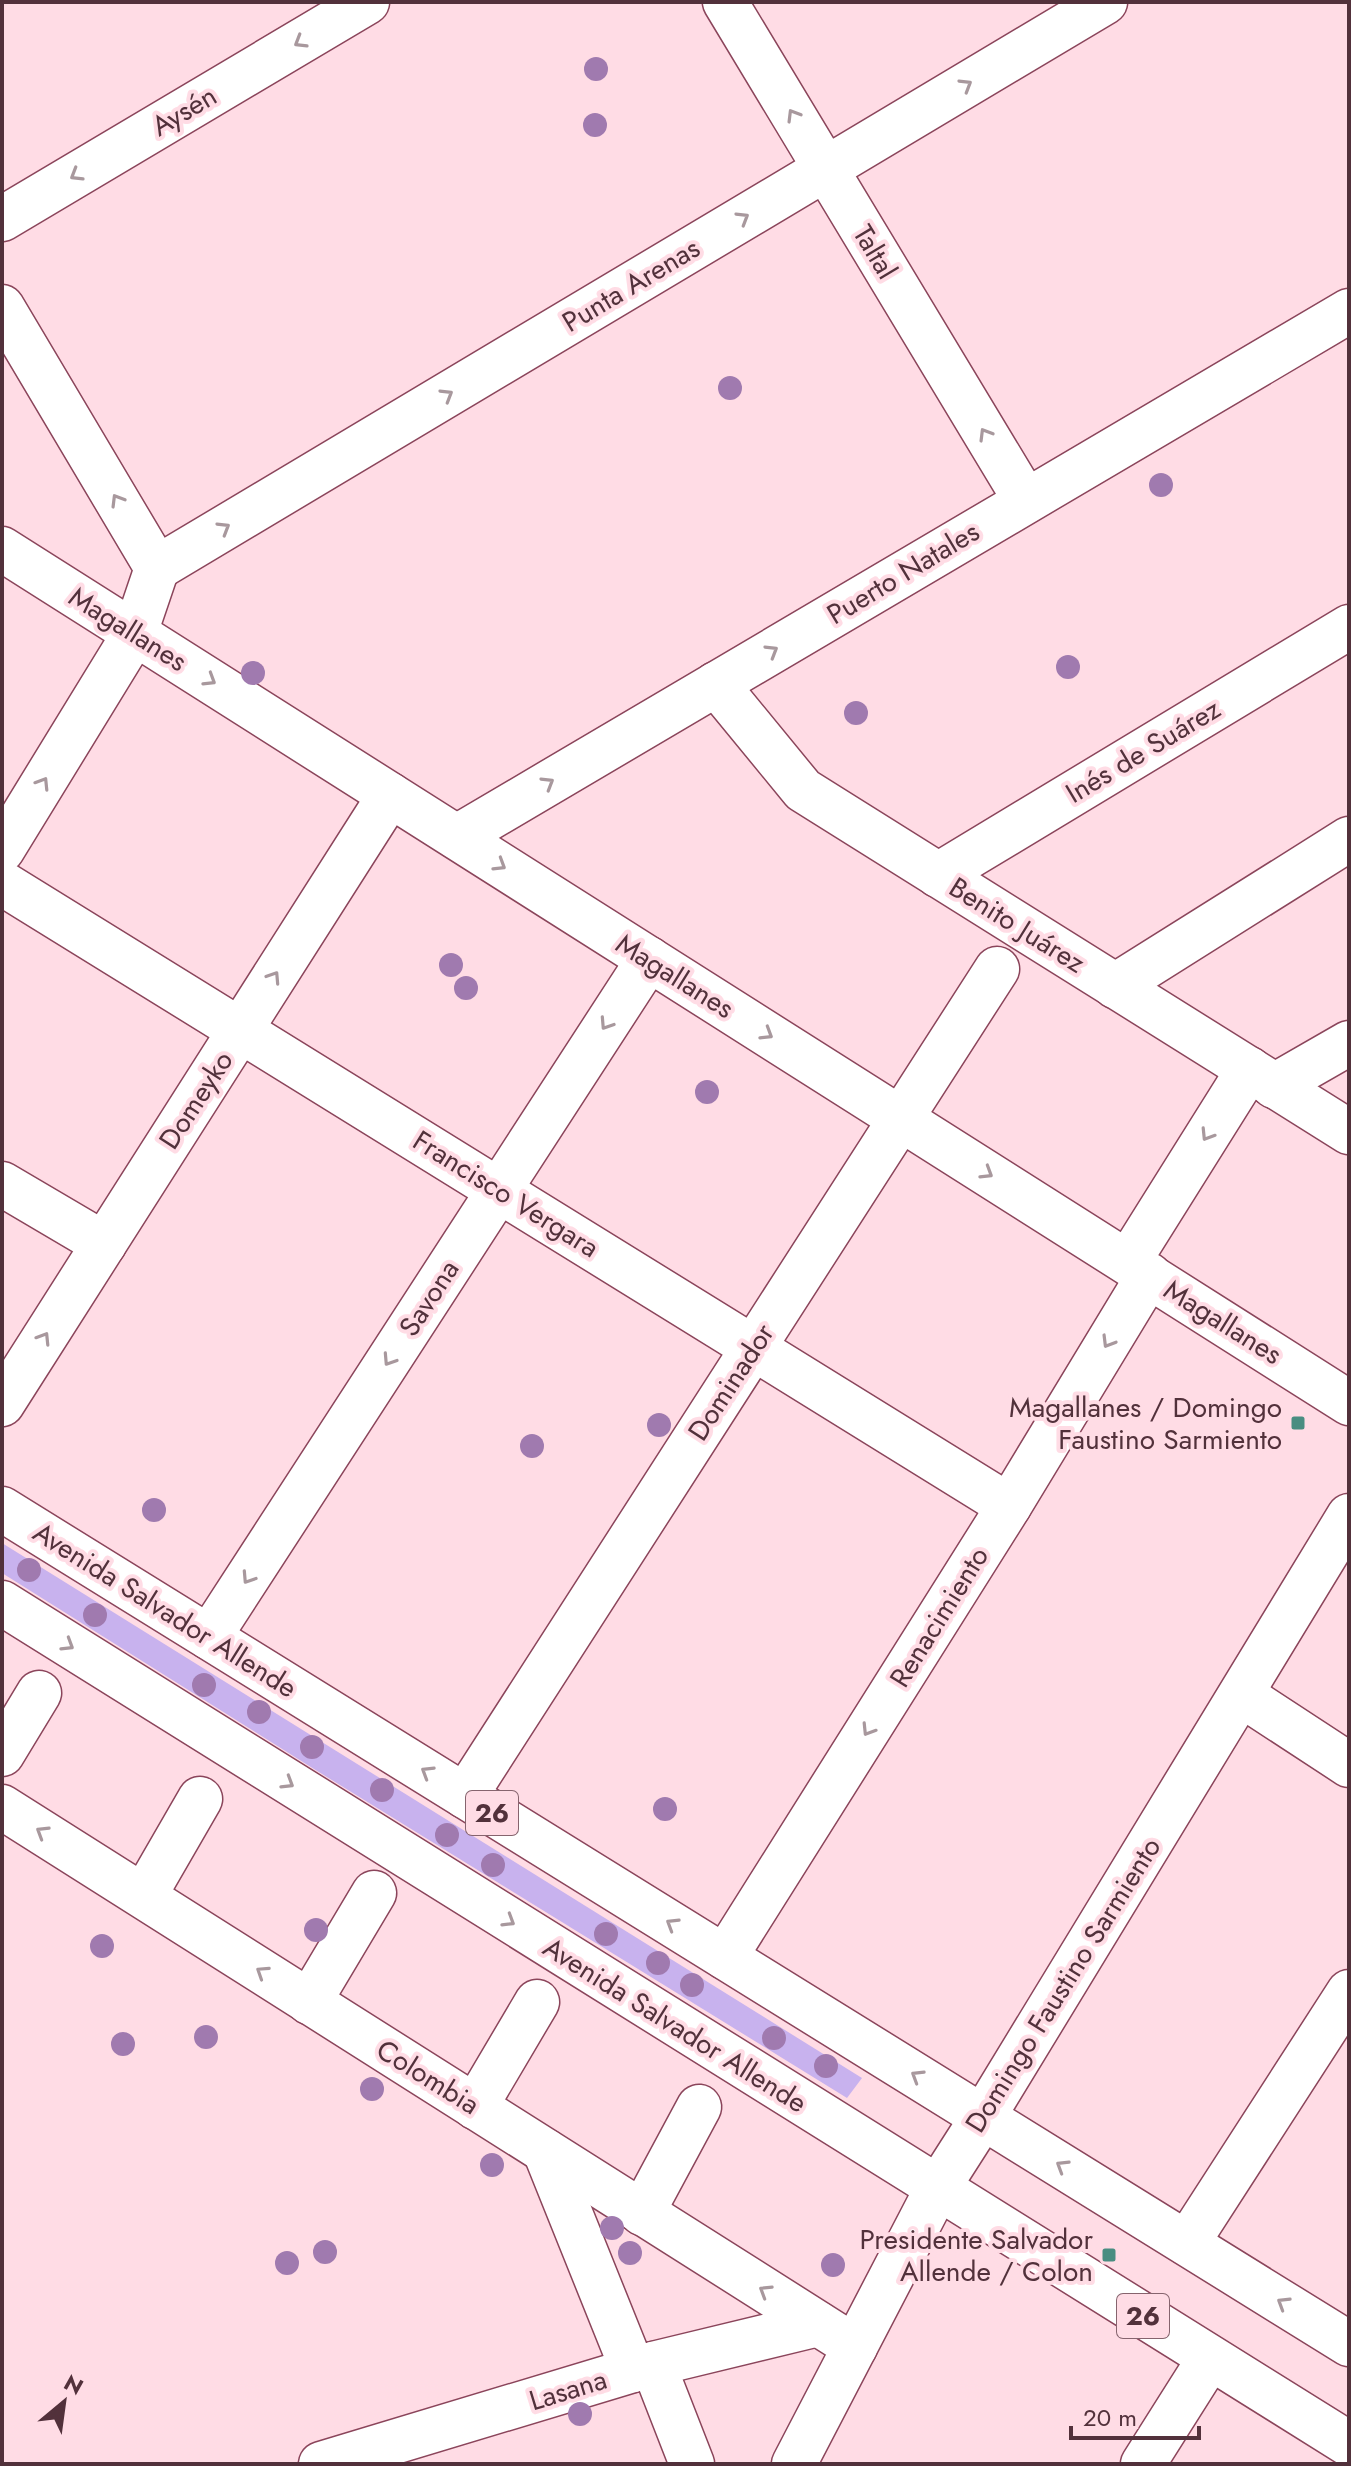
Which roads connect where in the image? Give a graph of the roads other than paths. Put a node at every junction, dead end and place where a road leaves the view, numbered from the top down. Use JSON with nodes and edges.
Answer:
{"nodes":[{"id":1,"x":367,"y":2,"type":"edge"},
{"id":2,"x":725,"y":2,"type":"edge"},
{"id":3,"x":1105,"y":2,"type":"edge"},
{"id":4,"x":825,"y":168,"type":"junction"},
{"id":5,"x":2,"y":219,"type":"edge"},
{"id":6,"x":2,"y":307,"type":"edge"},
{"id":7,"x":1349,"y":311,"type":"edge"},
{"id":8,"x":1026,"y":501,"type":"junction"},
{"id":9,"x":2,"y":549,"type":"edge"},
{"id":10,"x":157,"y":568,"type":"junction"},
{"id":11,"x":1349,"y":627,"type":"edge"},
{"id":12,"x":135,"y":633,"type":"junction"},
{"id":13,"x":716,"y":684,"type":"junction"},
{"id":14,"x":390,"y":795,"type":"junction"},
{"id":15,"x":457,"y":837,"type":"junction"},
{"id":16,"x":1349,"y":839,"type":"edge"},
{"id":17,"x":2,"y":850,"type":"edge"},
{"id":18,"x":938,"y":875,"type":"junction"},
{"id":19,"x":2,"y":883,"type":"edge"},
{"id":20,"x":649,"y":959,"type":"junction"},
{"id":21,"x":997,"y":969,"type":"dead end"},
{"id":22,"x":1115,"y":986,"type":"junction"},
{"id":23,"x":241,"y":1030,"type":"junction"},
{"id":24,"x":1349,"y":1043,"type":"edge"},
{"id":25,"x":1261,"y":1077,"type":"junction"},
{"id":26,"x":901,"y":1118,"type":"junction"},
{"id":27,"x":1349,"y":1132,"type":"edge"},
{"id":28,"x":2,"y":1184,"type":"edge"},
{"id":29,"x":499,"y":1190,"type":"junction"},
{"id":30,"x":104,"y":1244,"type":"junction"},
{"id":31,"x":1139,"y":1268,"type":"junction"},
{"id":32,"x":753,"y":1347,"type":"junction"},
{"id":33,"x":1349,"y":1403,"type":"edge"},
{"id":34,"x":2,"y":1404,"type":"edge"},
{"id":35,"x":1009,"y":1506,"type":"junction"},
{"id":36,"x":2,"y":1509,"type":"edge"},
{"id":37,"x":1349,"y":1516,"type":"edge"},
{"id":38,"x":2,"y":1603,"type":"edge"},
{"id":39,"x":209,"y":1637,"type":"junction"},
{"id":40,"x":39,"y":1693,"type":"dead end"},
{"id":41,"x":1242,"y":1695,"type":"junction"},
{"id":42,"x":2,"y":1754,"type":"edge"},
{"id":43,"x":1349,"y":1765,"type":"edge"},
{"id":44,"x":465,"y":1796,"type":"junction"},
{"id":45,"x":200,"y":1799,"type":"dead end"},
{"id":46,"x":2,"y":1807,"type":"edge"},
{"id":47,"x":374,"y":1893,"type":"dead end"},
{"id":48,"x":144,"y":1896,"type":"junction"},
{"id":49,"x":725,"y":1957,"type":"junction"},
{"id":50,"x":1349,"y":1992,"type":"edge"},
{"id":51,"x":309,"y":2002,"type":"junction"},
{"id":52,"x":537,"y":2002,"type":"dead end"},
{"id":53,"x":475,"y":2107,"type":"junction"},
{"id":54,"x":699,"y":2107,"type":"dead end"},
{"id":55,"x":983,"y":2117,"type":"junction"},
{"id":56,"x":545,"y":2151,"type":"junction"},
{"id":57,"x":937,"y":2189,"type":"junction"},
{"id":58,"x":642,"y":2213,"type":"junction"},
{"id":59,"x":1187,"y":2243,"type":"junction"},
{"id":60,"x":818,"y":2324,"type":"junction"},
{"id":61,"x":1349,"y":2344,"type":"edge"},
{"id":62,"x":855,"y":2347,"type":"junction"},
{"id":63,"x":1210,"y":2358,"type":"junction"},
{"id":64,"x":643,"y":2367,"type":"junction"},
{"id":65,"x":1349,"y":2444,"type":"edge"},
{"id":66,"x":321,"y":2464,"type":"edge"},
{"id":67,"x":692,"y":2464,"type":"edge"},
{"id":68,"x":794,"y":2464,"type":"edge"},
{"id":69,"x":1143,"y":2464,"type":"edge"}],
"edges":[{"from":1,"to":5,"type":"main road","name":"Aysén","one_way":true},
{"from":4,"to":2,"type":"main road","name":"Taltal","one_way":true},
{"from":4,"to":3,"type":"main road","name":"Punta Arenas","one_way":true},
{"from":8,"to":4,"type":"main road","name":"Taltal","one_way":true},
{"from":10,"to":4,"type":"main road","name":"Punta Arenas","one_way":true},
{"from":10,"to":6,"type":"main road","one_way":true},
{"from":7,"to":8,"type":"main road","name":"Puerto Natales"},
{"from":13,"to":8,"type":"main road","name":"Puerto Natales","one_way":true},
{"from":9,"to":12,"type":"main road","name":"Magallanes"},
{"from":10,"to":12,"type":"main road"},
{"from":11,"to":18,"type":"main road","name":"Inés de Suárez"},
{"from":12,"to":14,"type":"main road","name":"Magallanes","one_way":true},
{"from":17,"to":12,"type":"main road","one_way":true},
{"from":15,"to":13,"type":"main road","name":"Puerto Natales","one_way":true},
{"from":13,"to":18,"type":"main road","name":"Benito Juárez"},
{"from":14,"to":15,"type":"main road","name":"Magallanes"},
{"from":23,"to":14,"type":"main road","name":"Domeyko","one_way":true},
{"from":15,"to":20,"type":"main road","name":"Magallanes","one_way":true},
{"from":16,"to":22,"type":"main road"},
{"from":18,"to":22,"type":"main road","name":"Benito Juárez"},
{"from":19,"to":23,"type":"main road","name":"Francisco Vergara"},
{"from":20,"to":26,"type":"main road","name":"Magallanes","one_way":true},
{"from":20,"to":29,"type":"main road","name":"Savona","one_way":true},
{"from":21,"to":26,"type":"main road","name":"Dominador"},
{"from":22,"to":25,"type":"main road","name":"Benito Juárez"},
{"from":23,"to":29,"type":"main road","name":"Francisco Vergara"},
{"from":23,"to":30,"type":"main road","name":"Domeyko"},
{"from":24,"to":25,"type":"main road","name":"Renacimiento"},
{"from":25,"to":27,"type":"main road","name":"Benito Juárez"},
{"from":25,"to":31,"type":"main road","name":"Renacimiento","one_way":true},
{"from":26,"to":31,"type":"main road","name":"Magallanes","one_way":true},
{"from":26,"to":32,"type":"main road","name":"Dominador"},
{"from":28,"to":30,"type":"main road"},
{"from":29,"to":32,"type":"main road","name":"Francisco Vergara"},
{"from":29,"to":39,"type":"main road","name":"Savona","one_way":true},
{"from":34,"to":30,"type":"main road","name":"Domeyko","one_way":true},
{"from":31,"to":33,"type":"main road","name":"Magallanes"},
{"from":31,"to":35,"type":"main road","name":"Renacimiento","one_way":true},
{"from":32,"to":35,"type":"main road","name":"Francisco Vergara"},
{"from":32,"to":44,"type":"main road","name":"Dominador"},
{"from":35,"to":49,"type":"main road","name":"Renacimiento","one_way":true},
{"from":36,"to":39,"type":"main road","name":"Avenida Salvador Allende","number":"26"},
{"from":37,"to":41,"type":"main road","name":"Domingo Faustino Sarmiento"},
{"from":38,"to":57,"type":"main road","name":"Avenida Salvador Allende","number":"26","one_way":true},
{"from":44,"to":39,"type":"main road","name":"Avenida Salvador Allende","number":"26","one_way":true},
{"from":40,"to":42,"type":"main road"},
{"from":41,"to":43,"type":"main road"},
{"from":41,"to":55,"type":"main road","name":"Domingo Faustino Sarmiento"},
{"from":49,"to":44,"type":"main road","name":"Avenida Salvador Allende","number":"26","one_way":true},
{"from":45,"to":48,"type":"main road"},
{"from":48,"to":46,"type":"main road","name":"Colombia","one_way":true},
{"from":47,"to":51,"type":"main road"},
{"from":51,"to":48,"type":"main road","name":"Colombia","one_way":true},
{"from":55,"to":49,"type":"main road","name":"Avenida Salvador Allende","number":"26","one_way":true},
{"from":50,"to":59,"type":"main road"},
{"from":51,"to":53,"type":"main road","name":"Colombia"},
{"from":52,"to":53,"type":"main road"},
{"from":53,"to":56,"type":"main road","name":"Colombia"},
{"from":54,"to":58,"type":"main road"},
{"from":55,"to":57,"type":"main road","name":"Domingo Faustino Sarmiento"},
{"from":59,"to":55,"type":"main road","name":"Avenida Salvador Allende","number":"26","one_way":true},
{"from":56,"to":58,"type":"main road","name":"Colombia"},
{"from":56,"to":64,"type":"main road"},
{"from":57,"to":62,"type":"main road","name":"Domingo Faustino Sarmiento"},
{"from":57,"to":63,"type":"main road","name":"Avenida Salvador Allende","number":"26"},
{"from":60,"to":58,"type":"main road","name":"Colombia","one_way":true},
{"from":61,"to":59,"type":"main road","name":"Avenida Salvador Allende","number":"26","one_way":true},
{"from":60,"to":62,"type":"main road","name":"Colombia"},
{"from":60,"to":64,"type":"main road","name":"Lasana"},
{"from":62,"to":68,"type":"main road","name":"Domingo Faustino Sarmiento"},
{"from":63,"to":65,"type":"main road","name":"Avenida Salvador Allende","number":"26"},
{"from":63,"to":69,"type":"main road"},
{"from":64,"to":66,"type":"main road","name":"Lasana"},
{"from":64,"to":67,"type":"main road"}]}
